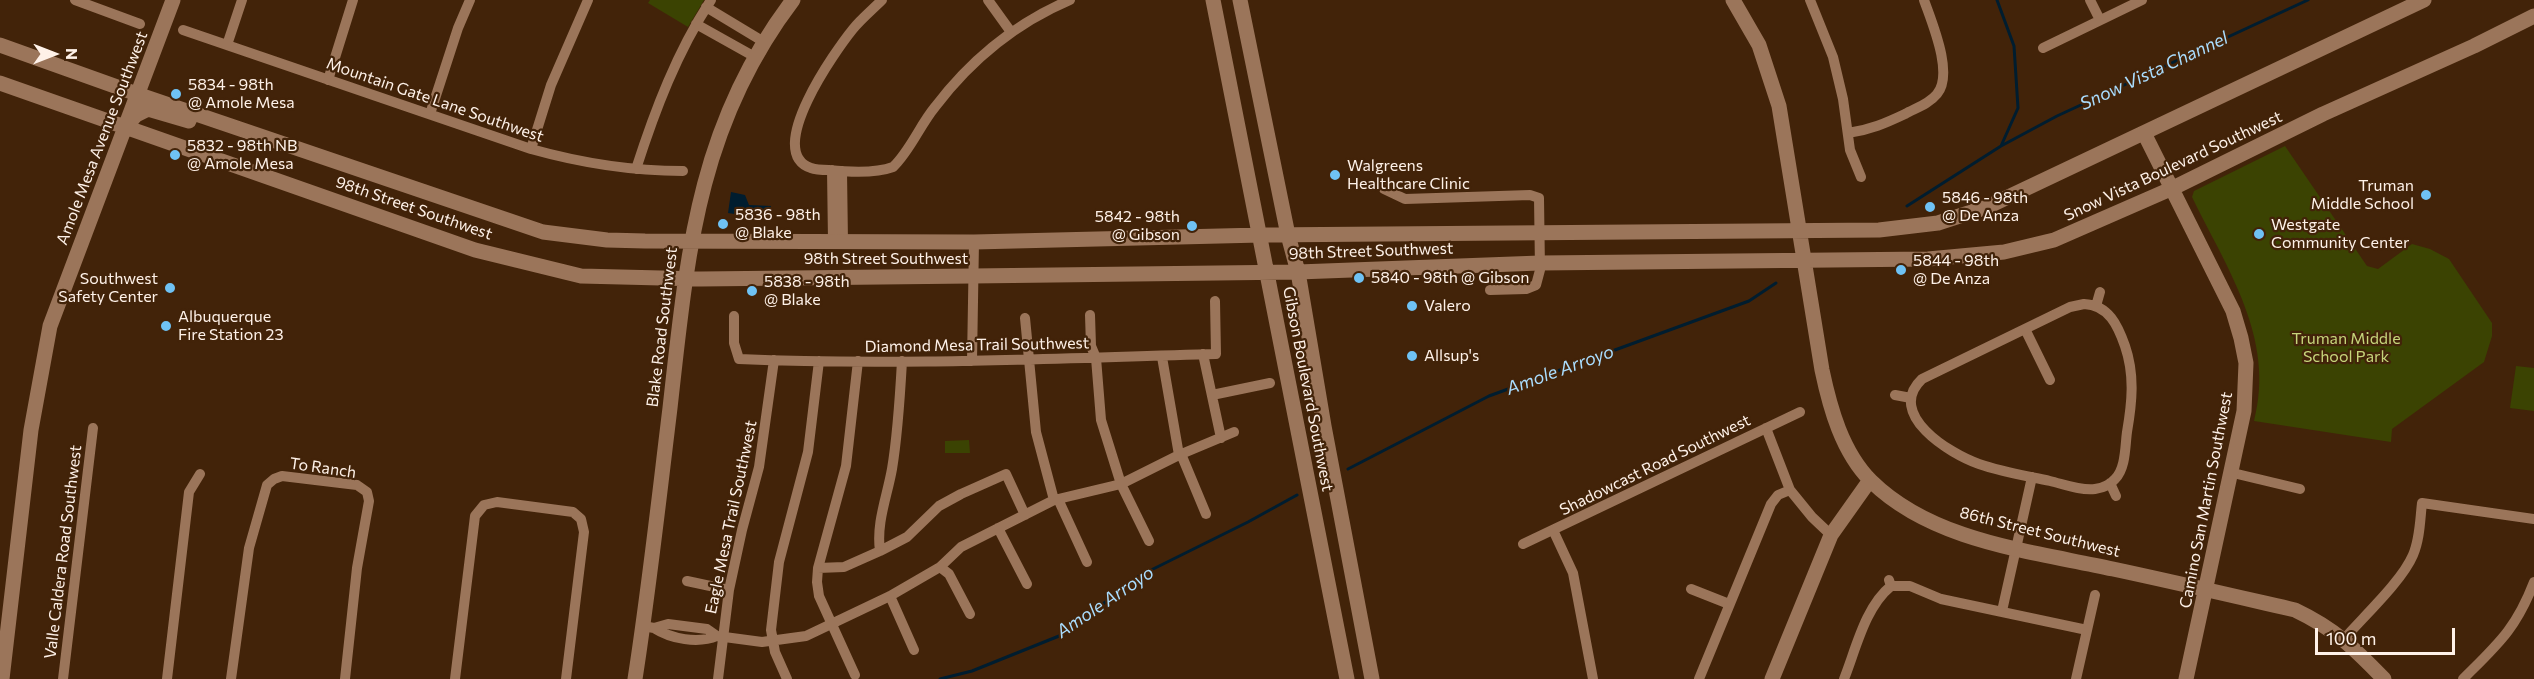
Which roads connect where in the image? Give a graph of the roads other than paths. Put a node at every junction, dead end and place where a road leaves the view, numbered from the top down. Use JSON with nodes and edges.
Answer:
{"nodes":[{"id":1,"x":75,"y":0,"type":"edge"},
{"id":2,"x":173,"y":0,"type":"edge"},
{"id":3,"x":242,"y":0,"type":"edge"},
{"id":4,"x":352,"y":0,"type":"edge"},
{"id":5,"x":470,"y":0,"type":"edge"},
{"id":6,"x":588,"y":0,"type":"edge"},
{"id":7,"x":793,"y":0,"type":"edge"},
{"id":8,"x":882,"y":0,"type":"edge"},
{"id":9,"x":988,"y":0,"type":"edge"},
{"id":10,"x":1070,"y":0,"type":"edge"},
{"id":11,"x":1214,"y":0,"type":"edge"},
{"id":12,"x":1240,"y":0,"type":"edge"},
{"id":13,"x":1733,"y":0,"type":"edge"},
{"id":14,"x":1810,"y":0,"type":"edge"},
{"id":15,"x":1924,"y":0,"type":"edge"},
{"id":16,"x":2090,"y":0,"type":"edge"},
{"id":17,"x":2142,"y":0,"type":"edge"},
{"id":18,"x":2424,"y":0,"type":"edge"},
{"id":19,"x":709,"y":4,"type":"edge"},
{"id":20,"x":102,"y":5,"type":"edge"},
{"id":21,"x":2534,"y":16,"type":"edge"},
{"id":22,"x":2100,"y":20,"type":"junction"},
{"id":23,"x":733,"y":23,"type":"junction"},
{"id":24,"x":140,"y":24,"type":"dead end"},
{"id":25,"x":696,"y":24,"type":"junction"},
{"id":26,"x":183,"y":30,"type":"dead end"},
{"id":27,"x":1011,"y":32,"type":"junction"},
{"id":28,"x":724,"y":40,"type":"junction"},
{"id":29,"x":764,"y":42,"type":"junction"},
{"id":30,"x":0,"y":45,"type":"edge"},
{"id":31,"x":227,"y":45,"type":"junction"},
{"id":32,"x":2043,"y":48,"type":"dead end"},
{"id":33,"x":754,"y":57,"type":"junction"},
{"id":34,"x":327,"y":80,"type":"junction"},
{"id":35,"x":0,"y":83,"type":"edge"},
{"id":36,"x":137,"y":94,"type":"junction"},
{"id":37,"x":430,"y":114,"type":"junction"},
{"id":38,"x":226,"y":124,"type":"junction"},
{"id":39,"x":125,"y":127,"type":"junction"},
{"id":40,"x":1848,"y":133,"type":"junction"},
{"id":41,"x":2144,"y":133,"type":"junction"},
{"id":42,"x":531,"y":149,"type":"junction"},
{"id":43,"x":636,"y":169,"type":"junction"},
{"id":44,"x":683,"y":171,"type":"dead end"},
{"id":45,"x":837,"y":171,"type":"junction"},
{"id":46,"x":1861,"y":177,"type":"dead end"},
{"id":47,"x":2173,"y":188,"type":"junction"},
{"id":48,"x":1384,"y":189,"type":"dead end"},
{"id":49,"x":1799,"y":229,"type":"junction"},
{"id":50,"x":1541,"y":232,"type":"junction"},
{"id":51,"x":1261,"y":235,"type":"junction"},
{"id":52,"x":1288,"y":235,"type":"junction"},
{"id":53,"x":690,"y":242,"type":"junction"},
{"id":54,"x":838,"y":242,"type":"junction"},
{"id":55,"x":974,"y":242,"type":"junction"},
{"id":56,"x":1804,"y":261,"type":"junction"},
{"id":57,"x":1540,"y":263,"type":"junction"},
{"id":58,"x":1268,"y":272,"type":"junction"},
{"id":59,"x":1298,"y":272,"type":"junction"},
{"id":60,"x":972,"y":276,"type":"junction"},
{"id":61,"x":684,"y":279,"type":"junction"},
{"id":62,"x":1490,"y":290,"type":"dead end"},
{"id":63,"x":2100,"y":292,"type":"dead end"},
{"id":64,"x":1215,"y":301,"type":"dead end"},
{"id":65,"x":2096,"y":306,"type":"junction"},
{"id":66,"x":1090,"y":315,"type":"dead end"},
{"id":67,"x":734,"y":316,"type":"dead end"},
{"id":68,"x":1025,"y":318,"type":"dead end"},
{"id":69,"x":2025,"y":329,"type":"junction"},
{"id":70,"x":1203,"y":354,"type":"junction"},
{"id":71,"x":1162,"y":357,"type":"junction"},
{"id":72,"x":1096,"y":358,"type":"junction"},
{"id":73,"x":774,"y":360,"type":"junction"},
{"id":74,"x":1030,"y":360,"type":"junction"},
{"id":75,"x":858,"y":361,"type":"junction"},
{"id":76,"x":902,"y":361,"type":"junction"},
{"id":77,"x":972,"y":361,"type":"junction"},
{"id":78,"x":819,"y":362,"type":"junction"},
{"id":79,"x":2050,"y":380,"type":"dead end"},
{"id":80,"x":1270,"y":383,"type":"dead end"},
{"id":81,"x":1212,"y":395,"type":"junction"},
{"id":82,"x":1895,"y":395,"type":"dead end"},
{"id":83,"x":1911,"y":398,"type":"junction"},
{"id":84,"x":1800,"y":412,"type":"dead end"},
{"id":85,"x":93,"y":428,"type":"dead end"},
{"id":86,"x":1766,"y":428,"type":"junction"},
{"id":87,"x":1234,"y":432,"type":"dead end"},
{"id":88,"x":1221,"y":438,"type":"junction"},
{"id":89,"x":1180,"y":454,"type":"junction"},
{"id":90,"x":2233,"y":473,"type":"junction"},
{"id":91,"x":200,"y":474,"type":"dead end"},
{"id":92,"x":2032,"y":477,"type":"junction"},
{"id":93,"x":1870,"y":480,"type":"junction"},
{"id":94,"x":2110,"y":483,"type":"junction"},
{"id":95,"x":1121,"y":484,"type":"junction"},
{"id":96,"x":2300,"y":489,"type":"dead end"},
{"id":97,"x":1791,"y":490,"type":"junction"},
{"id":98,"x":2116,"y":496,"type":"dead end"},
{"id":99,"x":1056,"y":499,"type":"junction"},
{"id":100,"x":1206,"y":514,"type":"dead end"},
{"id":101,"x":1025,"y":515,"type":"junction"},
{"id":102,"x":2534,"y":519,"type":"edge"},
{"id":103,"x":998,"y":528,"type":"junction"},
{"id":104,"x":1553,"y":530,"type":"junction"},
{"id":105,"x":1831,"y":535,"type":"junction"},
{"id":106,"x":1149,"y":541,"type":"dead end"},
{"id":107,"x":1523,"y":544,"type":"dead end"},
{"id":108,"x":2016,"y":547,"type":"junction"},
{"id":109,"x":880,"y":551,"type":"junction"},
{"id":110,"x":1087,"y":562,"type":"dead end"},
{"id":111,"x":940,"y":567,"type":"junction"},
{"id":112,"x":818,"y":568,"type":"junction"},
{"id":113,"x":687,"y":581,"type":"dead end"},
{"id":114,"x":2534,"y":582,"type":"edge"},
{"id":115,"x":1026,"y":584,"type":"dead end"},
{"id":116,"x":1691,"y":589,"type":"dead end"},
{"id":117,"x":2207,"y":589,"type":"junction"},
{"id":118,"x":729,"y":590,"type":"junction"},
{"id":119,"x":2095,"y":595,"type":"dead end"},
{"id":120,"x":890,"y":596,"type":"junction"},
{"id":121,"x":1729,"y":604,"type":"junction"},
{"id":122,"x":2002,"y":611,"type":"junction"},
{"id":123,"x":970,"y":614,"type":"dead end"},
{"id":124,"x":831,"y":624,"type":"junction"},
{"id":125,"x":649,"y":627,"type":"junction"},
{"id":126,"x":689,"y":627,"type":"junction"},
{"id":127,"x":2087,"y":630,"type":"junction"},
{"id":128,"x":720,"y":637,"type":"junction"},
{"id":129,"x":688,"y":638,"type":"junction"},
{"id":130,"x":2344,"y":639,"type":"junction"},
{"id":131,"x":773,"y":642,"type":"junction"},
{"id":132,"x":914,"y":650,"type":"dead end"},
{"id":133,"x":855,"y":675,"type":"dead end"},
{"id":134,"x":1849,"y":677,"type":"edge"},
{"id":135,"x":2,"y":679,"type":"edge"},
{"id":136,"x":63,"y":679,"type":"edge"},
{"id":137,"x":166,"y":679,"type":"edge"},
{"id":138,"x":231,"y":679,"type":"edge"},
{"id":139,"x":345,"y":679,"type":"edge"},
{"id":140,"x":454,"y":679,"type":"edge"},
{"id":141,"x":566,"y":679,"type":"edge"},
{"id":142,"x":635,"y":679,"type":"edge"},
{"id":143,"x":718,"y":679,"type":"edge"},
{"id":144,"x":787,"y":679,"type":"edge"},
{"id":145,"x":1347,"y":679,"type":"edge"},
{"id":146,"x":1372,"y":679,"type":"edge"},
{"id":147,"x":1593,"y":679,"type":"edge"},
{"id":148,"x":1699,"y":679,"type":"edge"},
{"id":149,"x":1772,"y":679,"type":"edge"},
{"id":150,"x":2076,"y":679,"type":"edge"},
{"id":151,"x":2186,"y":679,"type":"edge"},
{"id":152,"x":2384,"y":679,"type":"edge"},
{"id":153,"x":2463,"y":679,"type":"edge"}],
"edges":[{"from":1,"to":20,"type":"street"},
{"from":2,"to":36,"type":"main road","name":"Amole Mesa Avenue Southwest"},
{"from":3,"to":31,"type":"street"},
{"from":4,"to":34,"type":"street"},
{"from":5,"to":37,"type":"street"},
{"from":6,"to":42,"type":"street"},
{"from":7,"to":29,"type":"main road","name":"Blake Road Southwest"},
{"from":8,"to":45,"type":"street"},
{"from":9,"to":27,"type":"street"},
{"from":10,"to":27,"type":"street"},
{"from":11,"to":51,"type":"main road","name":"Gibson Boulevard Southwest"},
{"from":12,"to":52,"type":"main road","name":"Gibson Boulevard Southwest"},
{"from":13,"to":49,"type":"main road","name":"86th Street Southwest"},
{"from":14,"to":40,"type":"street"},
{"from":15,"to":40,"type":"street"},
{"from":16,"to":22,"type":"street"},
{"from":17,"to":22,"type":"street"},
{"from":18,"to":41,"type":"main road"},
{"from":19,"to":23,"type":"street"},
{"from":19,"to":25,"type":"street"},
{"from":20,"to":24,"type":"street"},
{"from":21,"to":47,"type":"main road","name":"Snow Vista Boulevard Southwest"},
{"from":22,"to":32,"type":"street"},
{"from":23,"to":28,"type":"street"},
{"from":23,"to":29,"type":"street"},
{"from":25,"to":28,"type":"street"},
{"from":25,"to":43,"type":"street"},
{"from":26,"to":31,"type":"street","name":"Mountain Gate Lane Southwest"},
{"from":27,"to":45,"type":"street"},
{"from":28,"to":33,"type":"street"},
{"from":29,"to":33,"type":"main road","name":"Blake Road Southwest"},
{"from":30,"to":36,"type":"main road","name":"98th Street Southwest"},
{"from":31,"to":34,"type":"street","name":"Mountain Gate Lane Southwest"},
{"from":33,"to":53,"type":"main road","name":"Blake Road Southwest"},
{"from":34,"to":37,"type":"street","name":"Mountain Gate Lane Southwest"},
{"from":35,"to":39,"type":"main road","name":"98th Street Southwest"},
{"from":36,"to":38,"type":"main road","name":"98th Street Southwest"},
{"from":36,"to":39,"type":"main road","name":"Amole Mesa Avenue Southwest"},
{"from":37,"to":42,"type":"street","name":"Mountain Gate Lane Southwest"},
{"from":38,"to":39,"type":"main road"},
{"from":38,"to":53,"type":"main road","name":"98th Street Southwest"},
{"from":39,"to":61,"type":"main road","name":"98th Street Southwest"},
{"from":39,"to":135,"type":"main road","name":"Amole Mesa Avenue Southwest"},
{"from":40,"to":46,"type":"street"},
{"from":41,"to":47,"type":"main road","name":"Camino San Martin Southwest"},
{"from":41,"to":49,"type":"main road"},
{"from":42,"to":43,"type":"street","name":"Mountain Gate Lane Southwest"},
{"from":43,"to":44,"type":"street","name":"Mountain Gate Lane Southwest"},
{"from":45,"to":54,"type":"street"},
{"from":47,"to":56,"type":"main road","name":"Snow Vista Boulevard Southwest"},
{"from":47,"to":90,"type":"main road","name":"Camino San Martin Southwest"},
{"from":48,"to":50,"type":"street"},
{"from":49,"to":50,"type":"main road","name":"98th Street Southwest"},
{"from":49,"to":56,"type":"main road","name":"86th Street Southwest"},
{"from":50,"to":52,"type":"main road","name":"98th Street Southwest"},
{"from":50,"to":57,"type":"street"},
{"from":51,"to":52,"type":"main road","name":"98th Street Southwest"},
{"from":51,"to":55,"type":"main road","name":"98th Street Southwest"},
{"from":51,"to":58,"type":"main road","name":"Gibson Boulevard Southwest"},
{"from":52,"to":59,"type":"main road","name":"Gibson Boulevard Southwest"},
{"from":53,"to":54,"type":"main road","name":"98th Street Southwest"},
{"from":53,"to":61,"type":"main road","name":"Blake Road Southwest"},
{"from":54,"to":55,"type":"main road","name":"98th Street Southwest"},
{"from":55,"to":60,"type":"street"},
{"from":56,"to":57,"type":"main road","name":"98th Street Southwest"},
{"from":56,"to":93,"type":"main road","name":"86th Street Southwest"},
{"from":57,"to":59,"type":"main road","name":"98th Street Southwest"},
{"from":57,"to":62,"type":"street"},
{"from":58,"to":59,"type":"main road","name":"98th Street Southwest"},
{"from":58,"to":60,"type":"main road","name":"98th Street Southwest"},
{"from":58,"to":145,"type":"main road","name":"Gibson Boulevard Southwest"},
{"from":59,"to":146,"type":"main road","name":"Gibson Boulevard Southwest"},
{"from":60,"to":61,"type":"main road","name":"98th Street Southwest"},
{"from":60,"to":77,"type":"street"},
{"from":61,"to":125,"type":"main road","name":"Blake Road Southwest"},
{"from":63,"to":65,"type":"street"},
{"from":64,"to":70,"type":"street","name":"Diamond Mesa Trail Southwest"},
{"from":65,"to":69,"type":"street"},
{"from":65,"to":94,"type":"street"},
{"from":66,"to":72,"type":"street"},
{"from":67,"to":73,"type":"street","name":"Diamond Mesa Trail Southwest"},
{"from":68,"to":74,"type":"street"},
{"from":69,"to":79,"type":"street"},
{"from":69,"to":83,"type":"street"},
{"from":70,"to":71,"type":"street","name":"Diamond Mesa Trail Southwest"},
{"from":70,"to":81,"type":"street"},
{"from":71,"to":72,"type":"street","name":"Diamond Mesa Trail Southwest"},
{"from":71,"to":89,"type":"street"},
{"from":72,"to":74,"type":"street","name":"Diamond Mesa Trail Southwest"},
{"from":72,"to":95,"type":"street"},
{"from":73,"to":78,"type":"street","name":"Diamond Mesa Trail Southwest"},
{"from":73,"to":118,"type":"street","name":"Eagle Mesa Trail Southwest"},
{"from":74,"to":77,"type":"street","name":"Diamond Mesa Trail Southwest"},
{"from":74,"to":99,"type":"street"},
{"from":75,"to":76,"type":"street","name":"Diamond Mesa Trail Southwest"},
{"from":75,"to":78,"type":"street","name":"Diamond Mesa Trail Southwest"},
{"from":75,"to":112,"type":"street"},
{"from":76,"to":77,"type":"street","name":"Diamond Mesa Trail Southwest"},
{"from":76,"to":109,"type":"street"},
{"from":78,"to":131,"type":"street"},
{"from":80,"to":81,"type":"street"},
{"from":81,"to":88,"type":"street"},
{"from":82,"to":83,"type":"street"},
{"from":83,"to":92,"type":"street"},
{"from":84,"to":86,"type":"street","name":"Shadowcast Road Southwest"},
{"from":85,"to":136,"type":"street","name":"Valle Caldera Road Southwest"},
{"from":86,"to":97,"type":"street"},
{"from":86,"to":104,"type":"street","name":"Shadowcast Road Southwest"},
{"from":87,"to":88,"type":"street"},
{"from":88,"to":89,"type":"street"},
{"from":89,"to":95,"type":"street"},
{"from":89,"to":100,"type":"street"},
{"from":90,"to":96,"type":"street"},
{"from":90,"to":117,"type":"main road","name":"Camino San Martin Southwest"},
{"from":91,"to":137,"type":"street"},
{"from":92,"to":94,"type":"street"},
{"from":92,"to":108,"type":"street"},
{"from":93,"to":105,"type":"main road"},
{"from":93,"to":108,"type":"main road","name":"86th Street Southwest"},
{"from":94,"to":98,"type":"street"},
{"from":95,"to":99,"type":"street"},
{"from":95,"to":106,"type":"street"},
{"from":97,"to":105,"type":"street"},
{"from":97,"to":121,"type":"street"},
{"from":99,"to":101,"type":"street"},
{"from":99,"to":110,"type":"street"},
{"from":101,"to":103,"type":"street"},
{"from":101,"to":109,"type":"street"},
{"from":102,"to":130,"type":"street"},
{"from":103,"to":111,"type":"street"},
{"from":103,"to":115,"type":"street"},
{"from":104,"to":107,"type":"street","name":"Shadowcast Road Southwest"},
{"from":104,"to":147,"type":"street"},
{"from":105,"to":149,"type":"main road"},
{"from":108,"to":117,"type":"main road","name":"86th Street Southwest"},
{"from":108,"to":122,"type":"street"},
{"from":109,"to":112,"type":"street"},
{"from":111,"to":120,"type":"street"},
{"from":111,"to":123,"type":"street"},
{"from":112,"to":124,"type":"street"},
{"from":113,"to":118,"type":"street"},
{"from":114,"to":153,"type":"street"},
{"from":116,"to":121,"type":"street"},
{"from":117,"to":130,"type":"main road","name":"86th Street Southwest"},
{"from":117,"to":151,"type":"main road","name":"Camino San Martin Southwest"},
{"from":118,"to":128,"type":"street","name":"Eagle Mesa Trail Southwest"},
{"from":119,"to":127,"type":"street"},
{"from":120,"to":124,"type":"street"},
{"from":120,"to":132,"type":"street"},
{"from":121,"to":148,"type":"street"},
{"from":122,"to":127,"type":"street"},
{"from":122,"to":134,"type":"street"},
{"from":124,"to":131,"type":"street"},
{"from":124,"to":133,"type":"street"},
{"from":125,"to":126,"type":"street"},
{"from":125,"to":129,"type":"street"},
{"from":125,"to":142,"type":"main road","name":"Blake Road Southwest"},
{"from":126,"to":128,"type":"street"},
{"from":126,"to":129,"type":"street"},
{"from":127,"to":150,"type":"street"},
{"from":128,"to":129,"type":"street"},
{"from":128,"to":131,"type":"street"},
{"from":128,"to":143,"type":"street","name":"Eagle Mesa Trail Southwest"},
{"from":130,"to":152,"type":"main road","name":"86th Street Southwest"},
{"from":131,"to":144,"type":"street"},
{"from":138,"to":139,"type":"street","name":"To Ranch"},
{"from":140,"to":141,"type":"street"}]}
